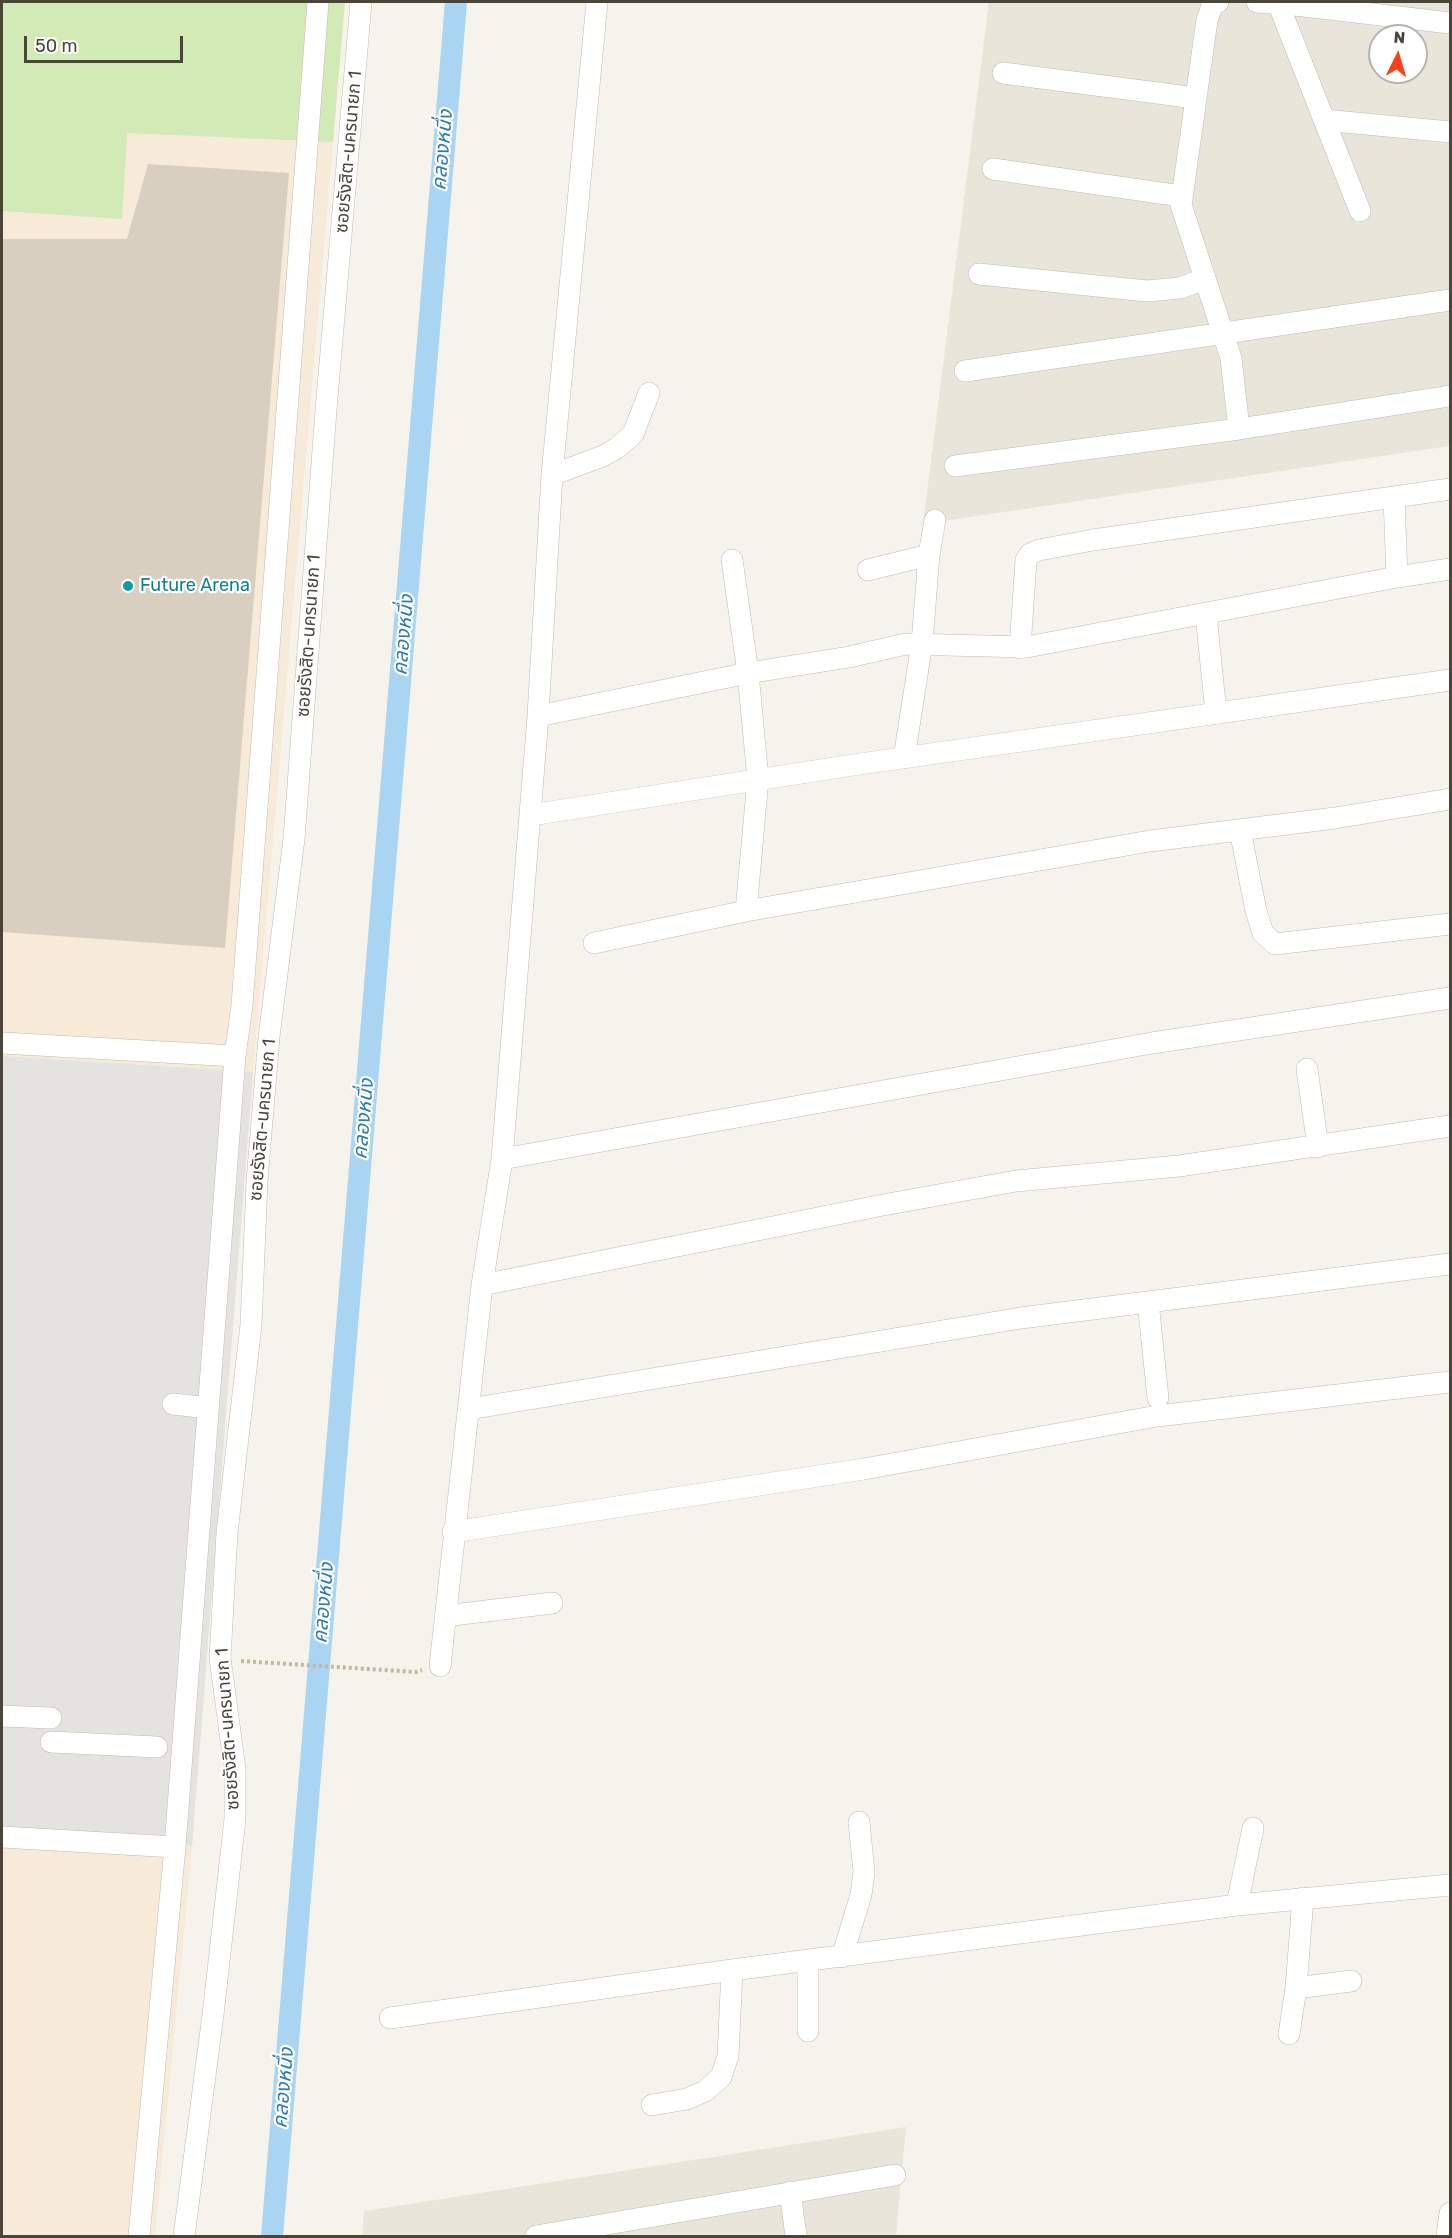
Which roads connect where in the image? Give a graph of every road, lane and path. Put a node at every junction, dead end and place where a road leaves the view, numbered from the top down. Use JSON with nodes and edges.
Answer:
{"nodes":[{"id":1,"x":318,"y":2,"type":"edge"},
{"id":2,"x":361,"y":2,"type":"edge"},
{"id":3,"x":597,"y":2,"type":"edge"},
{"id":4,"x":1211,"y":2,"type":"edge"},
{"id":5,"x":1257,"y":2,"type":"edge"},
{"id":6,"x":1279,"y":2,"type":"edge"},
{"id":7,"x":1450,"y":23,"type":"edge"},
{"id":8,"x":1003,"y":73,"type":"dead end"},
{"id":9,"x":1196,"y":98,"type":"junction"},
{"id":10,"x":1324,"y":120,"type":"junction"},
{"id":11,"x":1450,"y":132,"type":"edge"},
{"id":12,"x":993,"y":169,"type":"dead end"},
{"id":13,"x":1181,"y":196,"type":"junction"},
{"id":14,"x":1360,"y":211,"type":"dead end"},
{"id":15,"x":978,"y":274,"type":"dead end"},
{"id":16,"x":1205,"y":279,"type":"junction"},
{"id":17,"x":1450,"y":300,"type":"edge"},
{"id":18,"x":1224,"y":333,"type":"junction"},
{"id":19,"x":965,"y":371,"type":"dead end"},
{"id":20,"x":649,"y":393,"type":"dead end"},
{"id":21,"x":1450,"y":396,"type":"edge"},
{"id":22,"x":1239,"y":429,"type":"junction"},
{"id":23,"x":955,"y":466,"type":"dead end"},
{"id":24,"x":552,"y":475,"type":"junction"},
{"id":25,"x":1450,"y":489,"type":"edge"},
{"id":26,"x":1394,"y":497,"type":"junction"},
{"id":27,"x":935,"y":520,"type":"dead end"},
{"id":28,"x":929,"y":555,"type":"junction"},
{"id":29,"x":732,"y":560,"type":"dead end"},
{"id":30,"x":1450,"y":569,"type":"edge"},
{"id":31,"x":868,"y":570,"type":"dead end"},
{"id":32,"x":1397,"y":577,"type":"junction"},
{"id":33,"x":1206,"y":615,"type":"junction"},
{"id":34,"x":922,"y":642,"type":"junction"},
{"id":35,"x":1020,"y":648,"type":"junction"},
{"id":36,"x":748,"y":673,"type":"junction"},
{"id":37,"x":1450,"y":680,"type":"edge"},
{"id":38,"x":1216,"y":713,"type":"junction"},
{"id":39,"x":538,"y":716,"type":"junction"},
{"id":40,"x":904,"y":758,"type":"junction"},
{"id":41,"x":758,"y":779,"type":"junction"},
{"id":42,"x":1450,"y":799,"type":"edge"},
{"id":43,"x":531,"y":815,"type":"junction"},
{"id":44,"x":1240,"y":830,"type":"junction"},
{"id":45,"x":746,"y":911,"type":"junction"},
{"id":46,"x":1450,"y":924,"type":"edge"},
{"id":47,"x":594,"y":943,"type":"dead end"},
{"id":48,"x":1450,"y":999,"type":"edge"},
{"id":49,"x":2,"y":1043,"type":"edge"},
{"id":50,"x":234,"y":1056,"type":"junction"},
{"id":51,"x":1307,"y":1069,"type":"dead end"},
{"id":52,"x":1450,"y":1126,"type":"edge"},
{"id":53,"x":1318,"y":1147,"type":"junction"},
{"id":54,"x":502,"y":1159,"type":"junction"},
{"id":55,"x":1450,"y":1264,"type":"edge"},
{"id":56,"x":482,"y":1285,"type":"junction"},
{"id":57,"x":1148,"y":1302,"type":"junction"},
{"id":58,"x":1450,"y":1382,"type":"edge"},
{"id":59,"x":1158,"y":1398,"type":"dead end"},
{"id":60,"x":173,"y":1404,"type":"dead end"},
{"id":61,"x":208,"y":1408,"type":"junction"},
{"id":62,"x":469,"y":1409,"type":"junction"},
{"id":63,"x":453,"y":1532,"type":"junction"},
{"id":64,"x":552,"y":1603,"type":"dead end"},
{"id":65,"x":445,"y":1616,"type":"junction"},
{"id":66,"x":243,"y":1661,"type":"dead end"},
{"id":67,"x":440,"y":1666,"type":"dead end"},
{"id":68,"x":416,"y":1672,"type":"dead end"},
{"id":69,"x":2,"y":1716,"type":"edge"},
{"id":70,"x":51,"y":1718,"type":"dead end"},
{"id":71,"x":51,"y":1742,"type":"dead end"},
{"id":72,"x":156,"y":1747,"type":"dead end"},
{"id":73,"x":859,"y":1822,"type":"dead end"},
{"id":74,"x":1253,"y":1828,"type":"dead end"},
{"id":75,"x":2,"y":1837,"type":"edge"},
{"id":76,"x":175,"y":1847,"type":"junction"},
{"id":77,"x":1450,"y":1885,"type":"edge"},
{"id":78,"x":1303,"y":1898,"type":"junction"},
{"id":79,"x":1237,"y":1905,"type":"junction"},
{"id":80,"x":842,"y":1957,"type":"junction"},
{"id":81,"x":808,"y":1961,"type":"junction"},
{"id":82,"x":732,"y":1970,"type":"junction"},
{"id":83,"x":1351,"y":1981,"type":"dead end"},
{"id":84,"x":1296,"y":1988,"type":"junction"},
{"id":85,"x":390,"y":2018,"type":"dead end"},
{"id":86,"x":808,"y":2031,"type":"dead end"},
{"id":87,"x":1289,"y":2034,"type":"dead end"},
{"id":88,"x":652,"y":2105,"type":"dead end"},
{"id":89,"x":895,"y":2175,"type":"dead end"},
{"id":90,"x":790,"y":2192,"type":"junction"},
{"id":91,"x":1450,"y":2213,"type":"edge"},
{"id":92,"x":139,"y":2236,"type":"edge"},
{"id":93,"x":184,"y":2236,"type":"edge"},
{"id":94,"x":536,"y":2236,"type":"edge"},
{"id":95,"x":796,"y":2236,"type":"edge"},
{"id":96,"x":1448,"y":2236,"type":"edge"}],
"edges":[{"from":1,"to":50,"type":"street"},
{"from":2,"to":93,"type":"street","name":"ซอยรังสิต-นครนายก 1"},
{"from":3,"to":24,"type":"street"},
{"from":4,"to":9,"type":"street"},
{"from":5,"to":6,"type":"street"},
{"from":6,"to":7,"type":"street"},
{"from":6,"to":10,"type":"street"},
{"from":8,"to":9,"type":"street"},
{"from":9,"to":13,"type":"street"},
{"from":10,"to":11,"type":"street"},
{"from":10,"to":14,"type":"street"},
{"from":12,"to":13,"type":"street"},
{"from":13,"to":16,"type":"street"},
{"from":15,"to":16,"type":"street"},
{"from":16,"to":18,"type":"street"},
{"from":17,"to":18,"type":"street"},
{"from":18,"to":19,"type":"street"},
{"from":18,"to":22,"type":"street"},
{"from":20,"to":24,"type":"street"},
{"from":21,"to":22,"type":"street"},
{"from":22,"to":23,"type":"street"},
{"from":24,"to":39,"type":"street"},
{"from":25,"to":26,"type":"street"},
{"from":26,"to":32,"type":"street"},
{"from":26,"to":35,"type":"street"},
{"from":27,"to":28,"type":"street"},
{"from":28,"to":31,"type":"street"},
{"from":28,"to":34,"type":"street"},
{"from":29,"to":36,"type":"street"},
{"from":30,"to":32,"type":"street"},
{"from":32,"to":33,"type":"street"},
{"from":33,"to":35,"type":"street"},
{"from":33,"to":38,"type":"street"},
{"from":34,"to":35,"type":"street"},
{"from":34,"to":36,"type":"street"},
{"from":34,"to":40,"type":"street"},
{"from":36,"to":39,"type":"street"},
{"from":36,"to":41,"type":"street"},
{"from":37,"to":38,"type":"street"},
{"from":38,"to":40,"type":"street"},
{"from":39,"to":43,"type":"street"},
{"from":40,"to":41,"type":"street"},
{"from":41,"to":43,"type":"street"},
{"from":41,"to":45,"type":"street"},
{"from":42,"to":44,"type":"street"},
{"from":43,"to":54,"type":"street"},
{"from":44,"to":45,"type":"street"},
{"from":44,"to":46,"type":"street"},
{"from":45,"to":47,"type":"street"},
{"from":48,"to":54,"type":"street"},
{"from":49,"to":50,"type":"street"},
{"from":50,"to":61,"type":"street"},
{"from":51,"to":53,"type":"street"},
{"from":52,"to":53,"type":"street"},
{"from":53,"to":56,"type":"street"},
{"from":54,"to":56,"type":"street"},
{"from":55,"to":57,"type":"street"},
{"from":56,"to":62,"type":"street"},
{"from":57,"to":59,"type":"street"},
{"from":57,"to":62,"type":"street"},
{"from":58,"to":63,"type":"street"},
{"from":60,"to":61,"type":"street"},
{"from":61,"to":76,"type":"street"},
{"from":62,"to":63,"type":"street"},
{"from":63,"to":65,"type":"street"},
{"from":64,"to":65,"type":"street"},
{"from":65,"to":67,"type":"street"},
{"from":66,"to":68,"type":"path"},
{"from":69,"to":70,"type":"street"},
{"from":71,"to":72,"type":"street"},
{"from":73,"to":80,"type":"street"},
{"from":74,"to":79,"type":"street"},
{"from":75,"to":76,"type":"street"},
{"from":76,"to":92,"type":"street"},
{"from":77,"to":78,"type":"street"},
{"from":78,"to":79,"type":"street"},
{"from":78,"to":84,"type":"street"},
{"from":79,"to":80,"type":"street"},
{"from":80,"to":81,"type":"street"},
{"from":81,"to":82,"type":"street"},
{"from":81,"to":86,"type":"street"},
{"from":82,"to":85,"type":"street"},
{"from":82,"to":88,"type":"street"},
{"from":83,"to":84,"type":"street"},
{"from":84,"to":87,"type":"street"},
{"from":89,"to":90,"type":"street"},
{"from":90,"to":94,"type":"street"},
{"from":90,"to":95,"type":"street"},
{"from":91,"to":96,"type":"street"}]}
